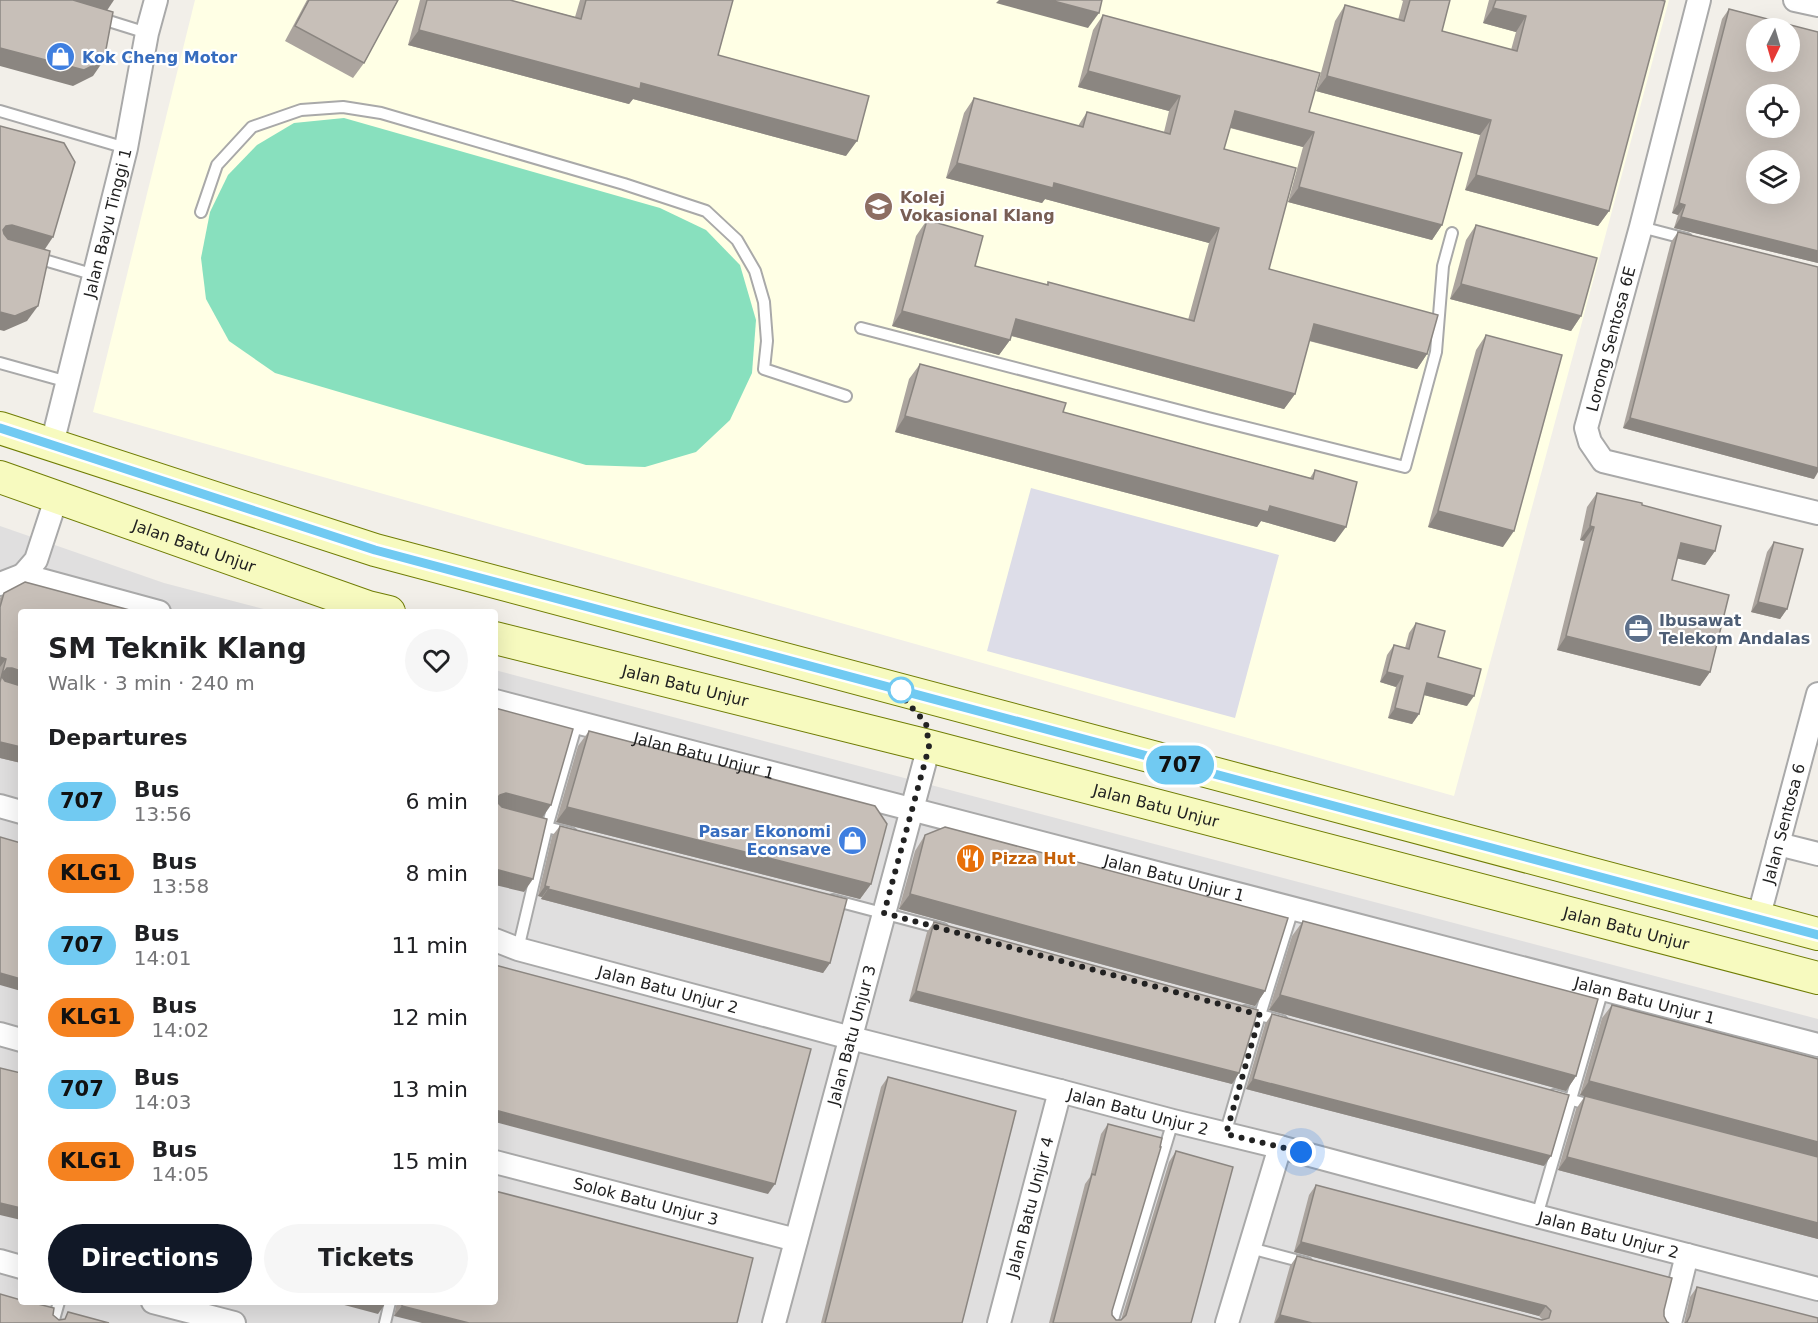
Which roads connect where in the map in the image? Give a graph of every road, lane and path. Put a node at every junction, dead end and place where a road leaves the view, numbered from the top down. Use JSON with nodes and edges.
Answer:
{"nodes":[{"id":1,"x":156,"y":0,"type":"edge"},
{"id":2,"x":1699,"y":0,"type":"edge"},
{"id":3,"x":1795,"y":0,"type":"edge"},
{"id":4,"x":1818,"y":5,"type":"edge"},
{"id":5,"x":93,"y":16,"type":"edge"},
{"id":6,"x":147,"y":33,"type":"junction"},
{"id":7,"x":0,"y":111,"type":"edge"},
{"id":8,"x":126,"y":148,"type":"junction"},
{"id":9,"x":201,"y":212,"type":"dead end"},
{"id":10,"x":1641,"y":228,"type":"junction"},
{"id":11,"x":1452,"y":233,"type":"dead end"},
{"id":12,"x":1696,"y":241,"type":"edge"},
{"id":13,"x":21,"y":253,"type":"edge"},
{"id":14,"x":95,"y":275,"type":"junction"},
{"id":15,"x":861,"y":328,"type":"dead end"},
{"id":16,"x":0,"y":363,"type":"edge"},
{"id":17,"x":68,"y":382,"type":"junction"},
{"id":18,"x":846,"y":396,"type":"dead end"},
{"id":19,"x":0,"y":428,"type":"edge"},
{"id":20,"x":52,"y":444,"type":"junction"},
{"id":21,"x":0,"y":477,"type":"edge"},
{"id":22,"x":57,"y":496,"type":"junction"},
{"id":23,"x":1818,"y":513,"type":"edge"},
{"id":24,"x":23,"y":575,"type":"junction"},
{"id":25,"x":0,"y":584,"type":"edge"},
{"id":26,"x":148,"y":609,"type":"edge"},
{"id":27,"x":376,"y":609,"type":"edge"},
{"id":28,"x":498,"y":640,"type":"edge"},
{"id":29,"x":895,"y":689,"type":"junction"},
{"id":30,"x":1818,"y":694,"type":"edge"},
{"id":31,"x":498,"y":702,"type":"edge"},
{"id":32,"x":577,"y":723,"type":"junction"},
{"id":33,"x":929,"y":747,"type":"junction"},
{"id":34,"x":0,"y":806,"type":"edge"},
{"id":35,"x":912,"y":810,"type":"junction"},
{"id":36,"x":18,"y":811,"type":"edge"},
{"id":37,"x":526,"y":822,"type":"edge"},
{"id":38,"x":547,"y":827,"type":"junction"},
{"id":39,"x":581,"y":836,"type":"edge"},
{"id":40,"x":1778,"y":844,"type":"junction"},
{"id":41,"x":1818,"y":854,"type":"edge"},
{"id":42,"x":817,"y":896,"type":"edge"},
{"id":43,"x":1293,"y":909,"type":"junction"},
{"id":44,"x":884,"y":913,"type":"junction"},
{"id":45,"x":1758,"y":919,"type":"junction"},
{"id":46,"x":952,"y":932,"type":"edge"},
{"id":47,"x":1818,"y":934,"type":"edge"},
{"id":48,"x":498,"y":941,"type":"edge"},
{"id":49,"x":518,"y":949,"type":"junction"},
{"id":50,"x":1818,"y":978,"type":"edge"},
{"id":51,"x":1603,"y":989,"type":"junction"},
{"id":52,"x":1237,"y":1008,"type":"edge"},
{"id":53,"x":1260,"y":1015,"type":"junction"},
{"id":54,"x":1294,"y":1024,"type":"edge"},
{"id":55,"x":0,"y":1034,"type":"edge"},
{"id":56,"x":851,"y":1038,"type":"junction"},
{"id":57,"x":18,"y":1039,"type":"edge"},
{"id":58,"x":1818,"y":1045,"type":"edge"},
{"id":59,"x":1060,"y":1091,"type":"junction"},
{"id":60,"x":1548,"y":1093,"type":"edge"},
{"id":61,"x":1570,"y":1100,"type":"junction"},
{"id":62,"x":1604,"y":1108,"type":"edge"},
{"id":63,"x":1173,"y":1121,"type":"junction"},
{"id":64,"x":1226,"y":1134,"type":"junction"},
{"id":65,"x":1280,"y":1147,"type":"junction"},
{"id":66,"x":498,"y":1163,"type":"edge"},
{"id":67,"x":1537,"y":1216,"type":"junction"},
{"id":68,"x":796,"y":1240,"type":"junction"},
{"id":69,"x":1250,"y":1248,"type":"junction"},
{"id":70,"x":1687,"y":1255,"type":"junction"},
{"id":71,"x":0,"y":1261,"type":"edge"},
{"id":72,"x":1313,"y":1264,"type":"edge"},
{"id":73,"x":18,"y":1266,"type":"edge"},
{"id":74,"x":1818,"y":1289,"type":"edge"},
{"id":75,"x":58,"y":1305,"type":"edge"},
{"id":76,"x":165,"y":1305,"type":"edge"},
{"id":77,"x":389,"y":1305,"type":"edge"},
{"id":78,"x":53,"y":1323,"type":"edge"},
{"id":79,"x":234,"y":1323,"type":"edge"},
{"id":80,"x":385,"y":1323,"type":"edge"},
{"id":81,"x":774,"y":1323,"type":"edge"},
{"id":82,"x":999,"y":1323,"type":"edge"},
{"id":83,"x":1112,"y":1323,"type":"edge"},
{"id":84,"x":1227,"y":1323,"type":"edge"},
{"id":85,"x":1670,"y":1323,"type":"edge"}],
"edges":[{"from":1,"to":6,"type":"street","name":"Jalan Bayu Tinggi 1"},
{"from":2,"to":10,"type":"street","name":"Lorong Sentosa 6E"},
{"from":3,"to":4,"type":"street"},
{"from":5,"to":6,"type":"lane"},
{"from":6,"to":8,"type":"street","name":"Jalan Bayu Tinggi 1"},
{"from":7,"to":8,"type":"lane"},
{"from":8,"to":14,"type":"street","name":"Jalan Bayu Tinggi 1"},
{"from":9,"to":18,"type":"lane"},
{"from":10,"to":12,"type":"lane"},
{"from":10,"to":23,"type":"street","name":"Lorong Sentosa 6E"},
{"from":11,"to":15,"type":"lane"},
{"from":13,"to":14,"type":"lane"},
{"from":14,"to":17,"type":"street","name":"Jalan Bayu Tinggi 1"},
{"from":16,"to":17,"type":"lane"},
{"from":17,"to":20,"type":"street","name":"Jalan Bayu Tinggi 1"},
{"from":19,"to":20,"type":"main road"},
{"from":20,"to":29,"type":"main road"},
{"from":21,"to":22,"type":"main road","name":"Jalan Batu Unjur"},
{"from":22,"to":24,"type":"street"},
{"from":22,"to":27,"type":"main road","name":"Jalan Batu Unjur"},
{"from":24,"to":25,"type":"street"},
{"from":24,"to":26,"type":"street"},
{"from":28,"to":33,"type":"main road","name":"Jalan Batu Unjur"},
{"from":29,"to":33,"type":"main road"},
{"from":29,"to":45,"type":"main road"},
{"from":30,"to":40,"type":"street","name":"Jalan Sentosa 6"},
{"from":31,"to":32,"type":"street","name":"Jalan Batu Unjur 1"},
{"from":32,"to":35,"type":"street","name":"Jalan Batu Unjur 1"},
{"from":32,"to":38,"type":"lane"},
{"from":33,"to":35,"type":"street","name":"Jalan Batu Unjur 3"},
{"from":33,"to":50,"type":"main road","name":"Jalan Batu Unjur"},
{"from":34,"to":36,"type":"street"},
{"from":35,"to":43,"type":"street","name":"Jalan Batu Unjur 1"},
{"from":35,"to":44,"type":"street","name":"Jalan Batu Unjur 3"},
{"from":37,"to":38,"type":"lane"},
{"from":38,"to":39,"type":"lane"},
{"from":38,"to":49,"type":"lane"},
{"from":40,"to":41,"type":"street"},
{"from":40,"to":45,"type":"street","name":"Jalan Sentosa 6"},
{"from":42,"to":44,"type":"lane"},
{"from":43,"to":51,"type":"street","name":"Jalan Batu Unjur 1"},
{"from":43,"to":53,"type":"lane"},
{"from":44,"to":46,"type":"lane"},
{"from":44,"to":56,"type":"street","name":"Jalan Batu Unjur 3"},
{"from":45,"to":47,"type":"main road"},
{"from":48,"to":49,"type":"street","name":"Jalan Batu Unjur 2"},
{"from":49,"to":56,"type":"street","name":"Jalan Batu Unjur 2"},
{"from":51,"to":58,"type":"street","name":"Jalan Batu Unjur 1"},
{"from":51,"to":61,"type":"lane"},
{"from":52,"to":53,"type":"lane"},
{"from":53,"to":54,"type":"lane"},
{"from":53,"to":64,"type":"lane"},
{"from":55,"to":57,"type":"street"},
{"from":56,"to":59,"type":"street","name":"Jalan Batu Unjur 2"},
{"from":56,"to":68,"type":"street","name":"Jalan Batu Unjur 3"},
{"from":59,"to":63,"type":"street","name":"Jalan Batu Unjur 2"},
{"from":59,"to":82,"type":"street","name":"Jalan Batu Unjur 4"},
{"from":60,"to":61,"type":"lane"},
{"from":61,"to":62,"type":"lane"},
{"from":61,"to":67,"type":"lane"},
{"from":63,"to":64,"type":"street","name":"Jalan Batu Unjur 2"},
{"from":63,"to":83,"type":"lane"},
{"from":64,"to":65,"type":"street","name":"Jalan Batu Unjur 2"},
{"from":65,"to":67,"type":"street","name":"Jalan Batu Unjur 2"},
{"from":65,"to":69,"type":"street"},
{"from":66,"to":68,"type":"street","name":"Solok Batu Unjur 3"},
{"from":67,"to":70,"type":"street","name":"Jalan Batu Unjur 2"},
{"from":68,"to":81,"type":"street","name":"Jalan Batu Unjur 3"},
{"from":69,"to":72,"type":"lane"},
{"from":69,"to":84,"type":"street"},
{"from":70,"to":74,"type":"street","name":"Jalan Batu Unjur 2"},
{"from":70,"to":85,"type":"street"},
{"from":71,"to":73,"type":"street"},
{"from":75,"to":78,"type":"lane"},
{"from":76,"to":79,"type":"street"},
{"from":77,"to":80,"type":"lane"}]}
